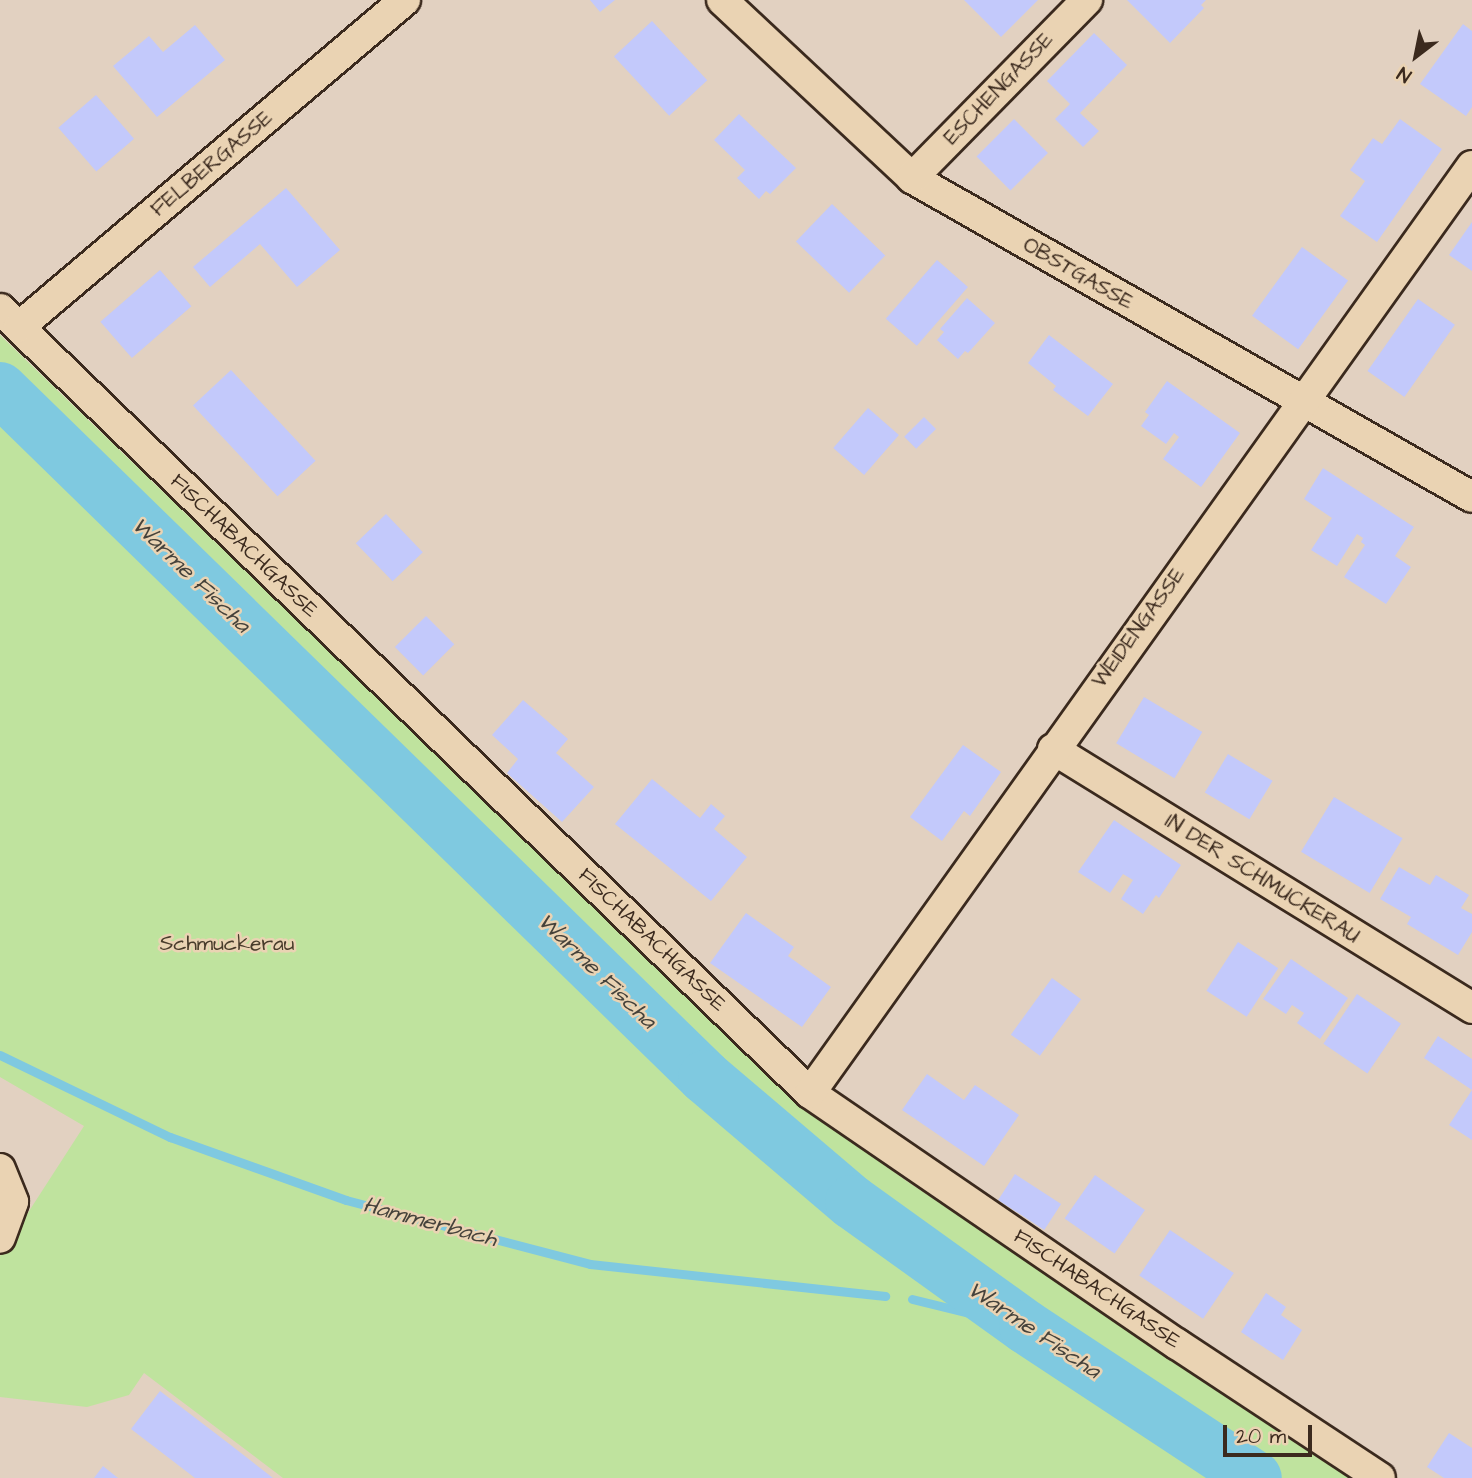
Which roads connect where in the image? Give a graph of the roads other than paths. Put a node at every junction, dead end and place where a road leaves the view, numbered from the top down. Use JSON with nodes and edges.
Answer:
{"nodes":[{"id":1,"x":405,"y":0,"type":"edge"},
{"id":2,"x":722,"y":0,"type":"edge"},
{"id":3,"x":1087,"y":0,"type":"edge"},
{"id":4,"x":1472,"y":166,"type":"edge"},
{"id":5,"x":912,"y":178,"type":"junction"},
{"id":6,"x":9,"y":318,"type":"edge"},
{"id":7,"x":1301,"y":402,"type":"junction"},
{"id":8,"x":1472,"y":497,"type":"edge"},
{"id":9,"x":1053,"y":750,"type":"junction"},
{"id":10,"x":1472,"y":1008,"type":"edge"},
{"id":11,"x":810,"y":1093,"type":"junction"},
{"id":12,"x":0,"y":1169,"type":"edge"},
{"id":13,"x":0,"y":1238,"type":"edge"},
{"id":14,"x":1380,"y":1478,"type":"edge"}],
"edges":[{"from":1,"to":6,"type":"street","name":"FELBERGASSE"},
{"from":2,"to":5,"type":"street","name":"OBSTGASSE"},
{"from":3,"to":5,"type":"street","name":"ESCHENGASSE"},
{"from":4,"to":7,"type":"street","name":"WEIDENGASSE"},
{"from":5,"to":7,"type":"street","name":"OBSTGASSE"},
{"from":6,"to":11,"type":"street","name":"FISCHABACHGASSE"},
{"from":7,"to":8,"type":"street","name":"OBSTGASSE"},
{"from":7,"to":9,"type":"street","name":"WEIDENGASSE"},
{"from":9,"to":10,"type":"street","name":"IN DER SCHMUCKERAU"},
{"from":9,"to":11,"type":"street","name":"WEIDENGASSE"},
{"from":11,"to":14,"type":"street","name":"FISCHABACHGASSE"},
{"from":12,"to":13,"type":"street"}]}
